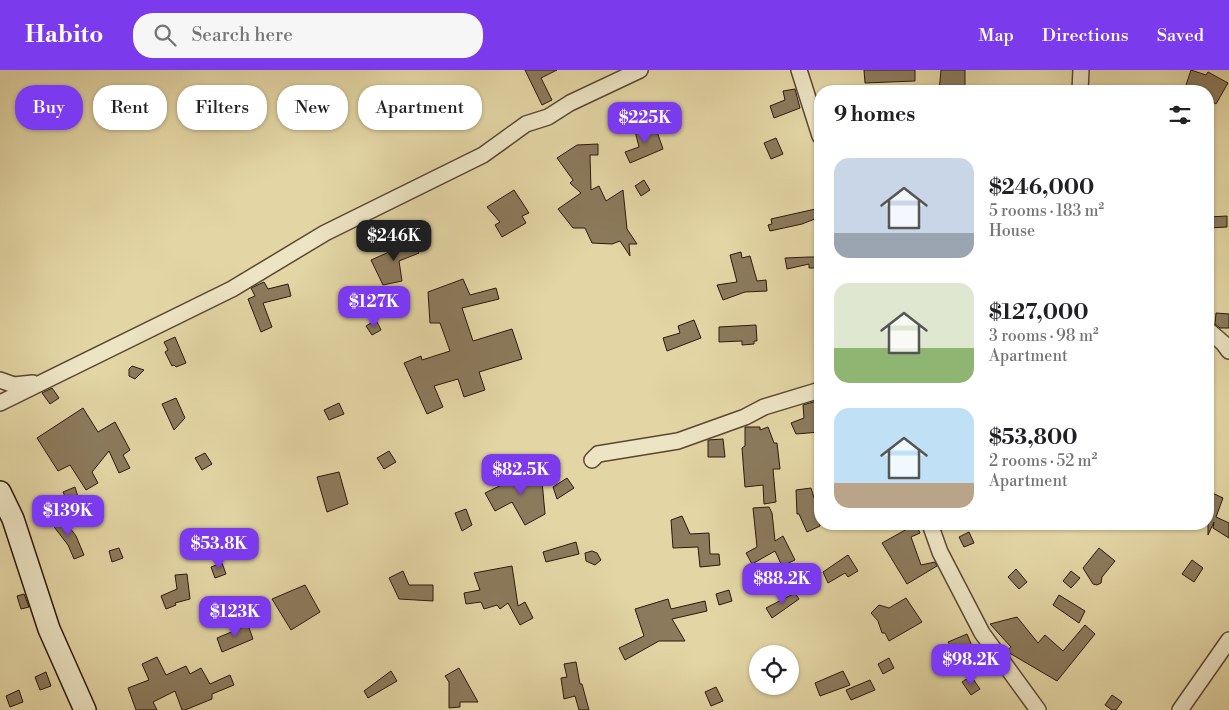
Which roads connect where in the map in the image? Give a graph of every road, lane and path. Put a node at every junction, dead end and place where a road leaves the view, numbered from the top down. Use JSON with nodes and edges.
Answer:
{"nodes":[{"id":1,"x":640,"y":70,"type":"edge"},
{"id":2,"x":799,"y":70,"type":"edge"},
{"id":3,"x":1081,"y":70,"type":"edge"},
{"id":4,"x":1080,"y":85,"type":"edge"},
{"id":5,"x":814,"y":117,"type":"edge"},
{"id":6,"x":1214,"y":335,"type":"edge"},
{"id":7,"x":1229,"y":351,"type":"edge"},
{"id":8,"x":0,"y":380,"type":"edge"},
{"id":9,"x":40,"y":383,"type":"junction"},
{"id":10,"x":814,"y":392,"type":"edge"},
{"id":11,"x":0,"y":403,"type":"edge"},
{"id":12,"x":592,"y":460,"type":"dead end"},
{"id":13,"x":0,"y":492,"type":"edge"},
{"id":14,"x":932,"y":530,"type":"edge"},
{"id":15,"x":1229,"y":640,"type":"edge"},
{"id":16,"x":84,"y":710,"type":"edge"},
{"id":17,"x":1038,"y":710,"type":"edge"},
{"id":18,"x":1180,"y":710,"type":"edge"}],
"edges":[{"from":1,"to":9,"type":"street"},
{"from":2,"to":5,"type":"street"},
{"from":3,"to":4,"type":"street"},
{"from":6,"to":7,"type":"street"},
{"from":8,"to":9,"type":"street"},
{"from":9,"to":11,"type":"street"},
{"from":10,"to":12,"type":"street"},
{"from":13,"to":16,"type":"street"},
{"from":14,"to":17,"type":"street"},
{"from":15,"to":18,"type":"street"}]}
